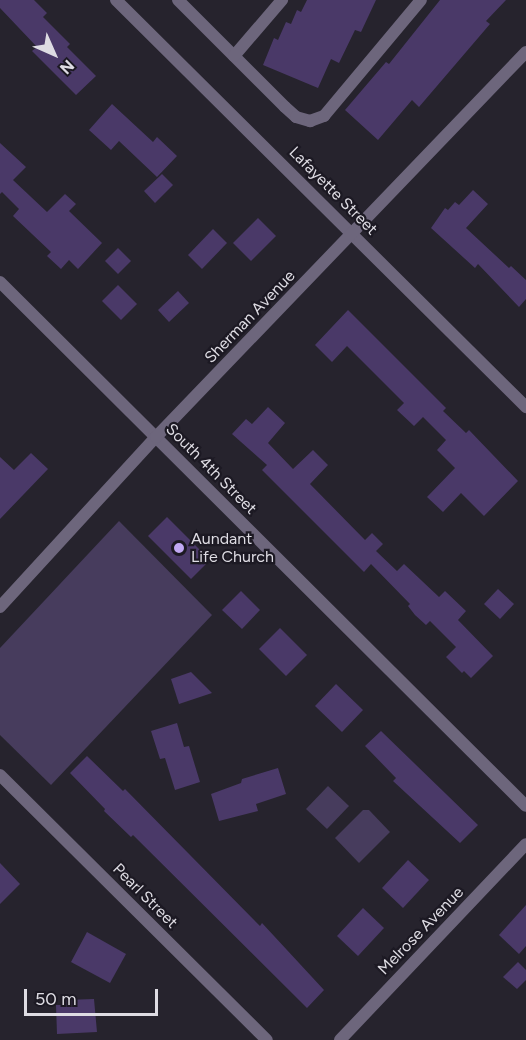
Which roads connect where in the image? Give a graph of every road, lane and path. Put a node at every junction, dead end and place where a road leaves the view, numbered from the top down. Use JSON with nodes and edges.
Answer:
{"nodes":[{"id":1,"x":116,"y":0,"type":"edge"},
{"id":2,"x":178,"y":0,"type":"edge"},
{"id":3,"x":282,"y":0,"type":"edge"},
{"id":4,"x":421,"y":0,"type":"edge"},
{"id":5,"x":526,"y":52,"type":"edge"},
{"id":6,"x":234,"y":56,"type":"junction"},
{"id":7,"x":352,"y":233,"type":"junction"},
{"id":8,"x":0,"y":282,"type":"edge"},
{"id":9,"x":526,"y":407,"type":"edge"},
{"id":10,"x":156,"y":437,"type":"junction"},
{"id":11,"x":0,"y":607,"type":"edge"},
{"id":12,"x":0,"y":775,"type":"edge"},
{"id":13,"x":526,"y":806,"type":"edge"},
{"id":14,"x":526,"y":844,"type":"edge"},
{"id":15,"x":267,"y":1040,"type":"edge"},
{"id":16,"x":340,"y":1040,"type":"edge"}],
"edges":[{"from":1,"to":7,"type":"street","name":"Lafayette Street"},
{"from":2,"to":6,"type":"street"},
{"from":3,"to":6,"type":"street"},
{"from":4,"to":6,"type":"street"},
{"from":5,"to":7,"type":"street","name":"Sherman Avenue"},
{"from":7,"to":9,"type":"street","name":"Lafayette Street"},
{"from":7,"to":10,"type":"street","name":"Sherman Avenue"},
{"from":8,"to":10,"type":"street","name":"South 4th Street"},
{"from":10,"to":11,"type":"street","name":"Sherman Avenue"},
{"from":10,"to":13,"type":"street","name":"South 4th Street"},
{"from":12,"to":15,"type":"street","name":"Pearl Street"},
{"from":14,"to":16,"type":"street","name":"Melrose Avenue"}]}
